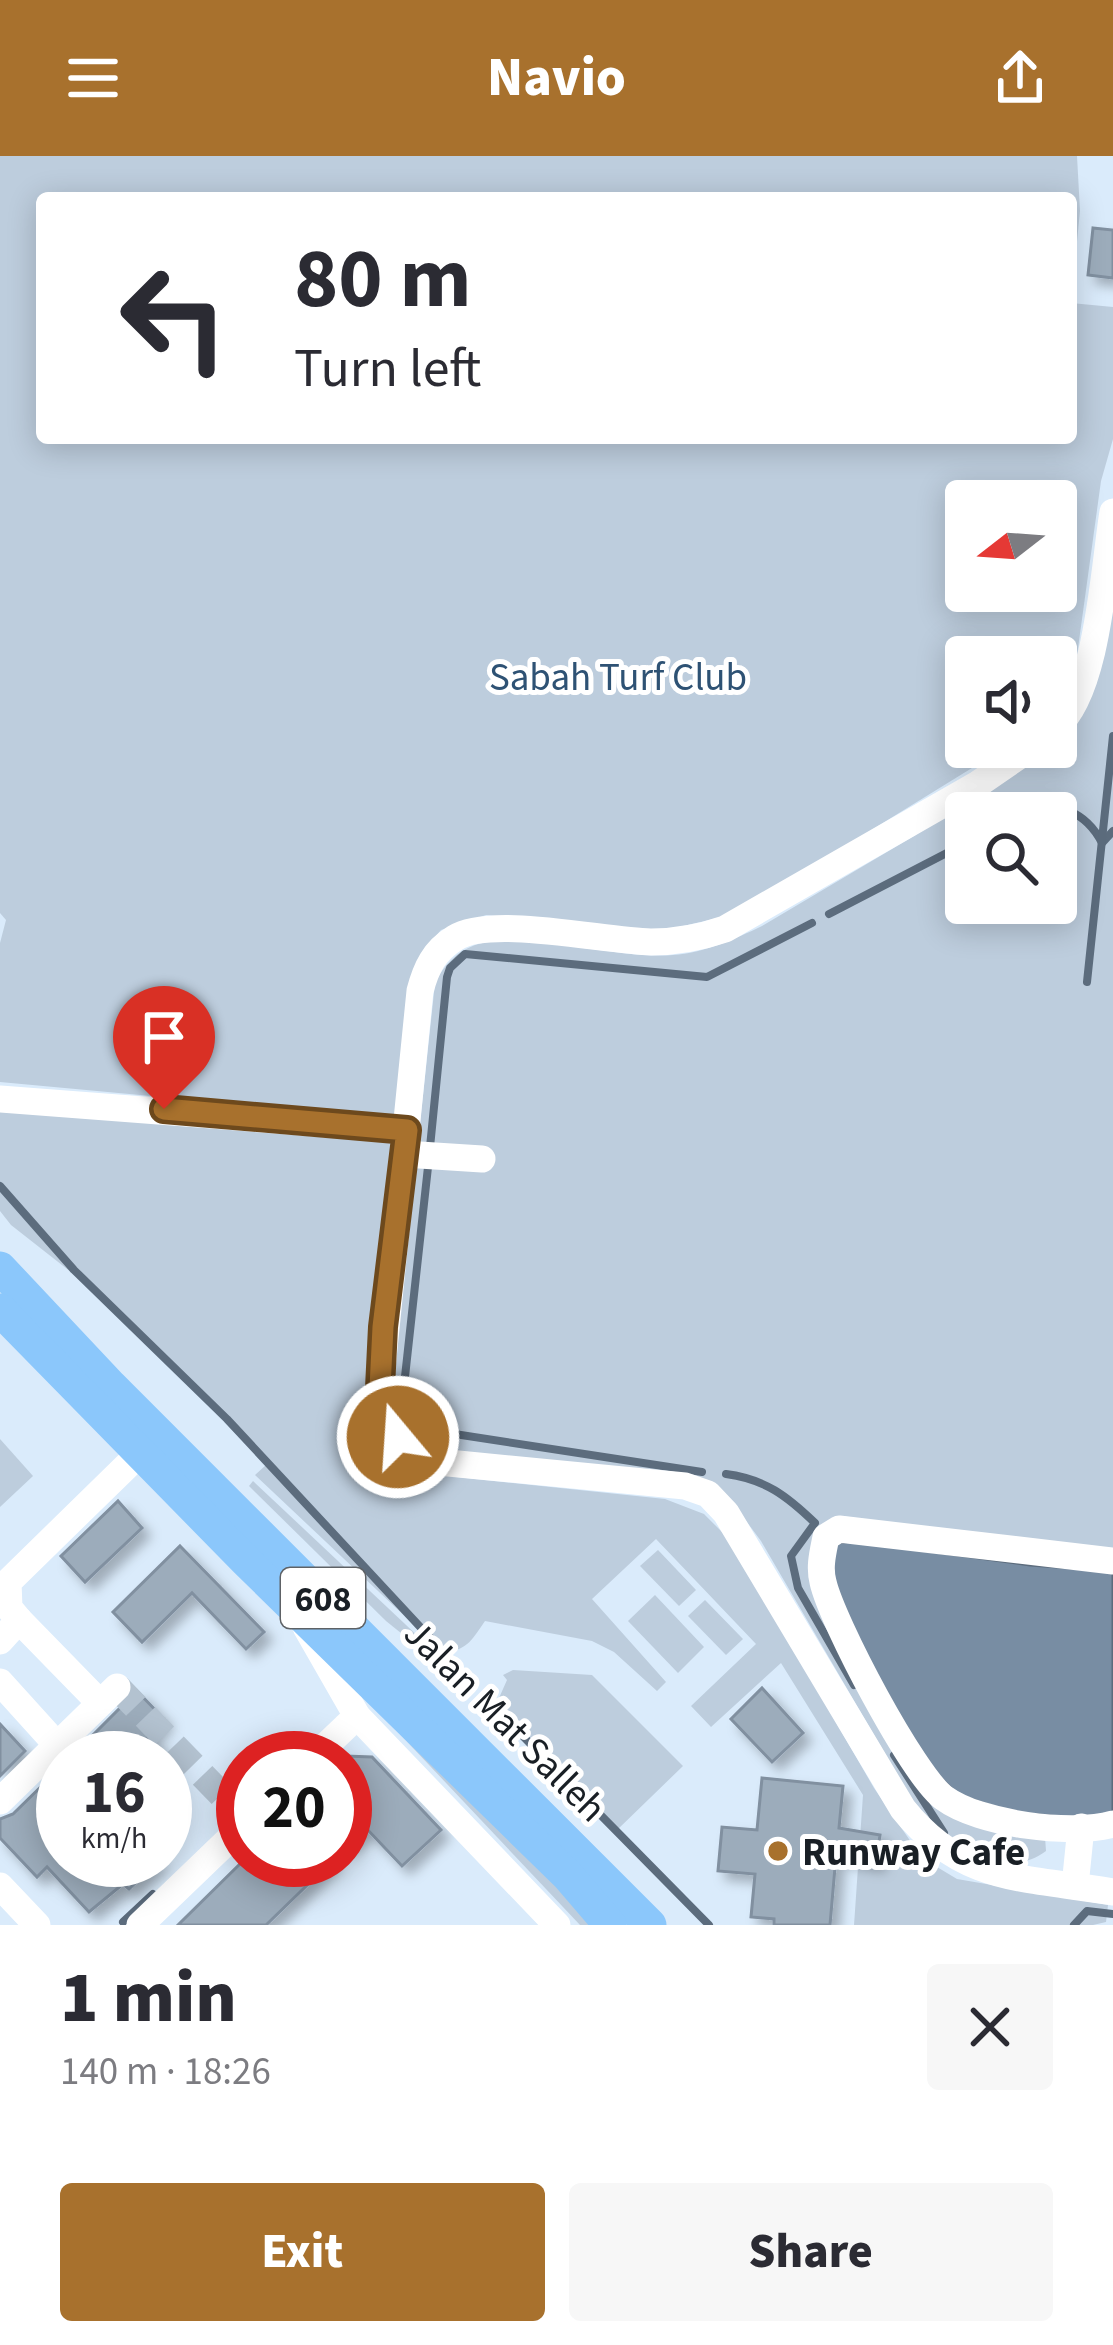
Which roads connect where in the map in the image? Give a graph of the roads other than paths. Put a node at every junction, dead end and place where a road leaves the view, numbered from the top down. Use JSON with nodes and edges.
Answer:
{"nodes":[{"id":1,"x":1113,"y":512,"type":"edge"},
{"id":2,"x":1077,"y":703,"type":"edge"},
{"id":3,"x":1001,"y":768,"type":"edge"},
{"id":4,"x":0,"y":1099,"type":"edge"},
{"id":5,"x":406,"y":1142,"type":"junction"},
{"id":6,"x":482,"y":1160,"type":"dead end"},
{"id":7,"x":0,"y":1268,"type":"edge"},
{"id":8,"x":2,"y":1314,"type":"edge"},
{"id":9,"x":139,"y":1454,"type":"junction"},
{"id":10,"x":1113,"y":1561,"type":"edge"},
{"id":11,"x":298,"y":1611,"type":"junction"},
{"id":12,"x":10,"y":1630,"type":"edge"},
{"id":13,"x":0,"y":1682,"type":"edge"},
{"id":14,"x":357,"y":1716,"type":"junction"},
{"id":15,"x":45,"y":1731,"type":"edge"},
{"id":16,"x":72,"y":1731,"type":"edge"},
{"id":17,"x":341,"y":1731,"type":"edge"},
{"id":18,"x":36,"y":1766,"type":"edge"},
{"id":19,"x":0,"y":1801,"type":"edge"},
{"id":20,"x":1113,"y":1825,"type":"edge"},
{"id":21,"x":1082,"y":1827,"type":"junction"},
{"id":22,"x":216,"y":1852,"type":"edge"},
{"id":23,"x":0,"y":1886,"type":"edge"},
{"id":24,"x":1075,"y":1886,"type":"junction"},
{"id":25,"x":1113,"y":1892,"type":"edge"},
{"id":26,"x":37,"y":1925,"type":"edge"},
{"id":27,"x":140,"y":1925,"type":"edge"},
{"id":28,"x":557,"y":1925,"type":"edge"},
{"id":29,"x":610,"y":1925,"type":"edge"},
{"id":30,"x":650,"y":1925,"type":"edge"}],
"edges":[{"from":1,"to":2,"type":"street"},
{"from":3,"to":5,"type":"street"},
{"from":4,"to":5,"type":"street"},
{"from":5,"to":6,"type":"street"},
{"from":5,"to":24,"type":"street"},
{"from":7,"to":30,"type":"main road","name":"Jalan Mat Salleh","number":"608"},
{"from":8,"to":9,"type":"main road","name":"Jalan Mat Salleh","number":"608"},
{"from":9,"to":11,"type":"main road","name":"Jalan Mat Salleh","number":"608"},
{"from":9,"to":12,"type":"street"},
{"from":10,"to":21,"type":"street"},
{"from":11,"to":14,"type":"street"},
{"from":11,"to":29,"type":"main road","name":"Jalan Mat Salleh","number":"608"},
{"from":12,"to":16,"type":"street"},
{"from":13,"to":15,"type":"street"},
{"from":14,"to":17,"type":"street"},
{"from":14,"to":28,"type":"street"},
{"from":18,"to":19,"type":"street"},
{"from":20,"to":21,"type":"street"},
{"from":21,"to":24,"type":"street"},
{"from":22,"to":27,"type":"street"},
{"from":23,"to":26,"type":"street"},
{"from":24,"to":25,"type":"street"}]}
